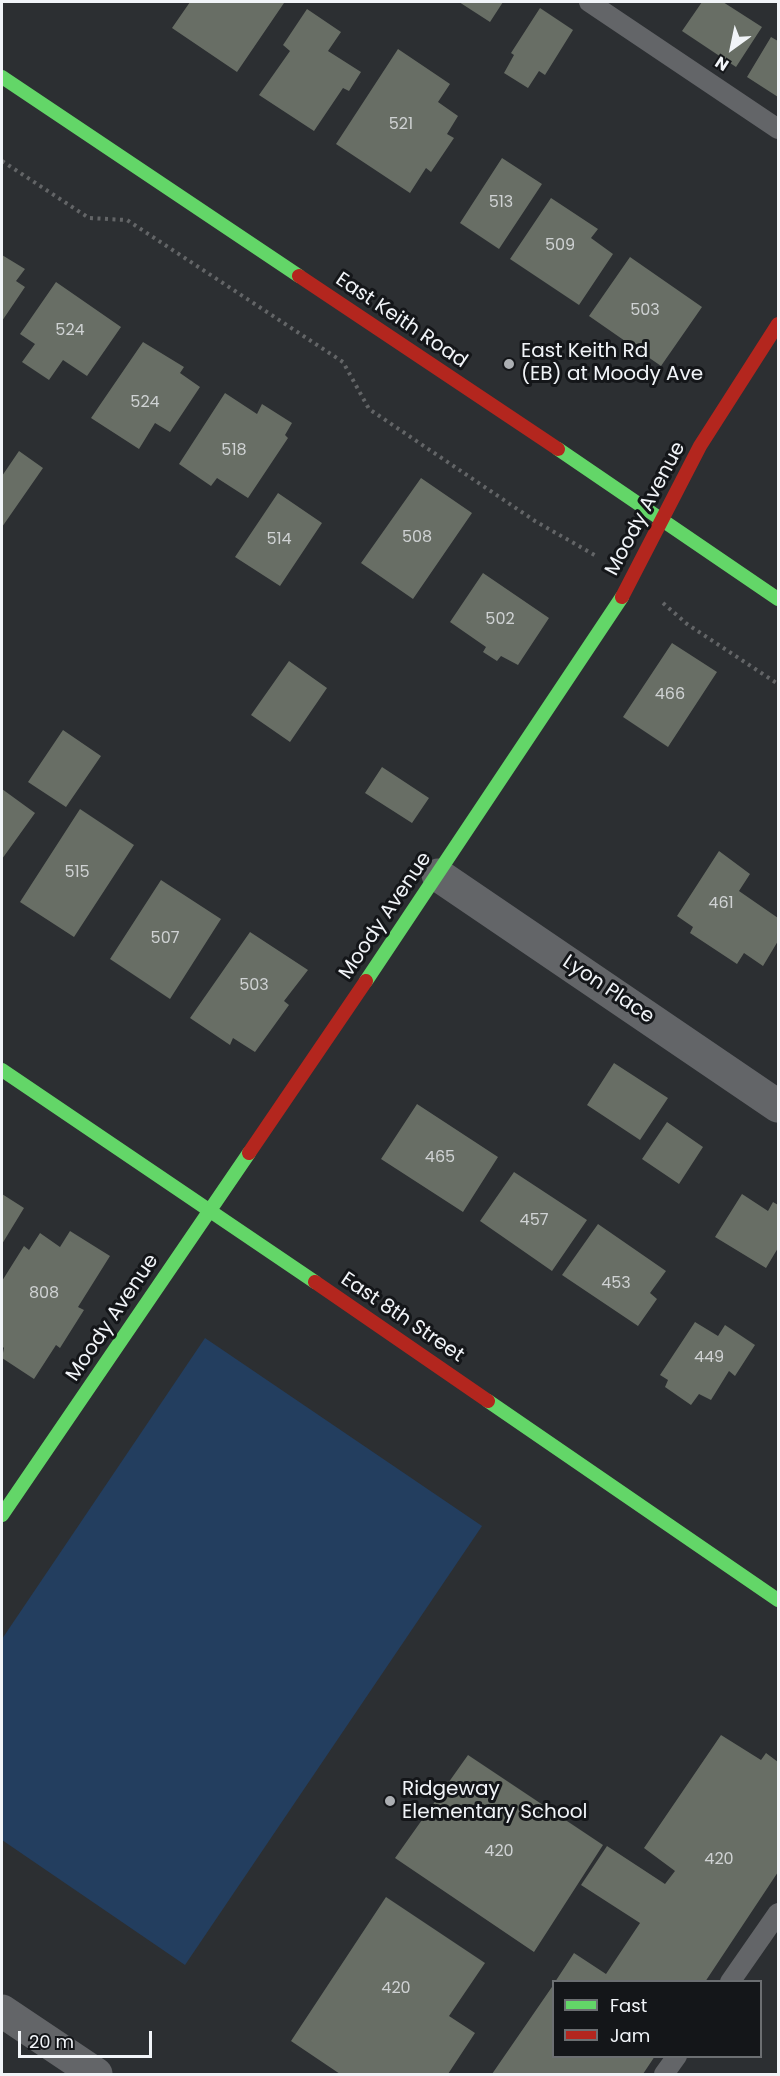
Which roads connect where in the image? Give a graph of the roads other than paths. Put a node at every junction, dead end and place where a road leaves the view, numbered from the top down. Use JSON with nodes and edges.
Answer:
{"nodes":[{"id":1,"x":589,"y":2,"type":"edge"},
{"id":2,"x":2,"y":77,"type":"edge"},
{"id":3,"x":778,"y":129,"type":"edge"},
{"id":4,"x":778,"y":324,"type":"edge"},
{"id":5,"x":662,"y":519,"type":"junction"},
{"id":6,"x":778,"y":599,"type":"edge"},
{"id":7,"x":438,"y":875,"type":"junction"},
{"id":8,"x":2,"y":1070,"type":"edge"},
{"id":9,"x":778,"y":1106,"type":"edge"},
{"id":10,"x":210,"y":1210,"type":"junction"},
{"id":11,"x":2,"y":1515,"type":"edge"},
{"id":12,"x":778,"y":1600,"type":"edge"},
{"id":13,"x":778,"y":1912,"type":"edge"},
{"id":14,"x":731,"y":1980,"type":"edge"},
{"id":15,"x":2,"y":2011,"type":"edge"},
{"id":16,"x":676,"y":2058,"type":"edge"},
{"id":17,"x":96,"y":2074,"type":"edge"},
{"id":18,"x":664,"y":2074,"type":"edge"}],
"edges":[{"from":1,"to":3,"type":"lane"},
{"from":2,"to":5,"type":"street","name":"East Keith Road"},
{"from":4,"to":5,"type":"street","name":"Moody Avenue"},
{"from":5,"to":6,"type":"street","name":"East Keith Road"},
{"from":5,"to":7,"type":"street","name":"Moody Avenue"},
{"from":7,"to":9,"type":"street","name":"Lyon Place"},
{"from":7,"to":10,"type":"street","name":"Moody Avenue"},
{"from":8,"to":10,"type":"street","name":"East 8th Street"},
{"from":10,"to":11,"type":"street","name":"Moody Avenue"},
{"from":10,"to":12,"type":"street","name":"East 8th Street"},
{"from":13,"to":14,"type":"lane"},
{"from":15,"to":17,"type":"street"},
{"from":16,"to":18,"type":"lane"}]}
